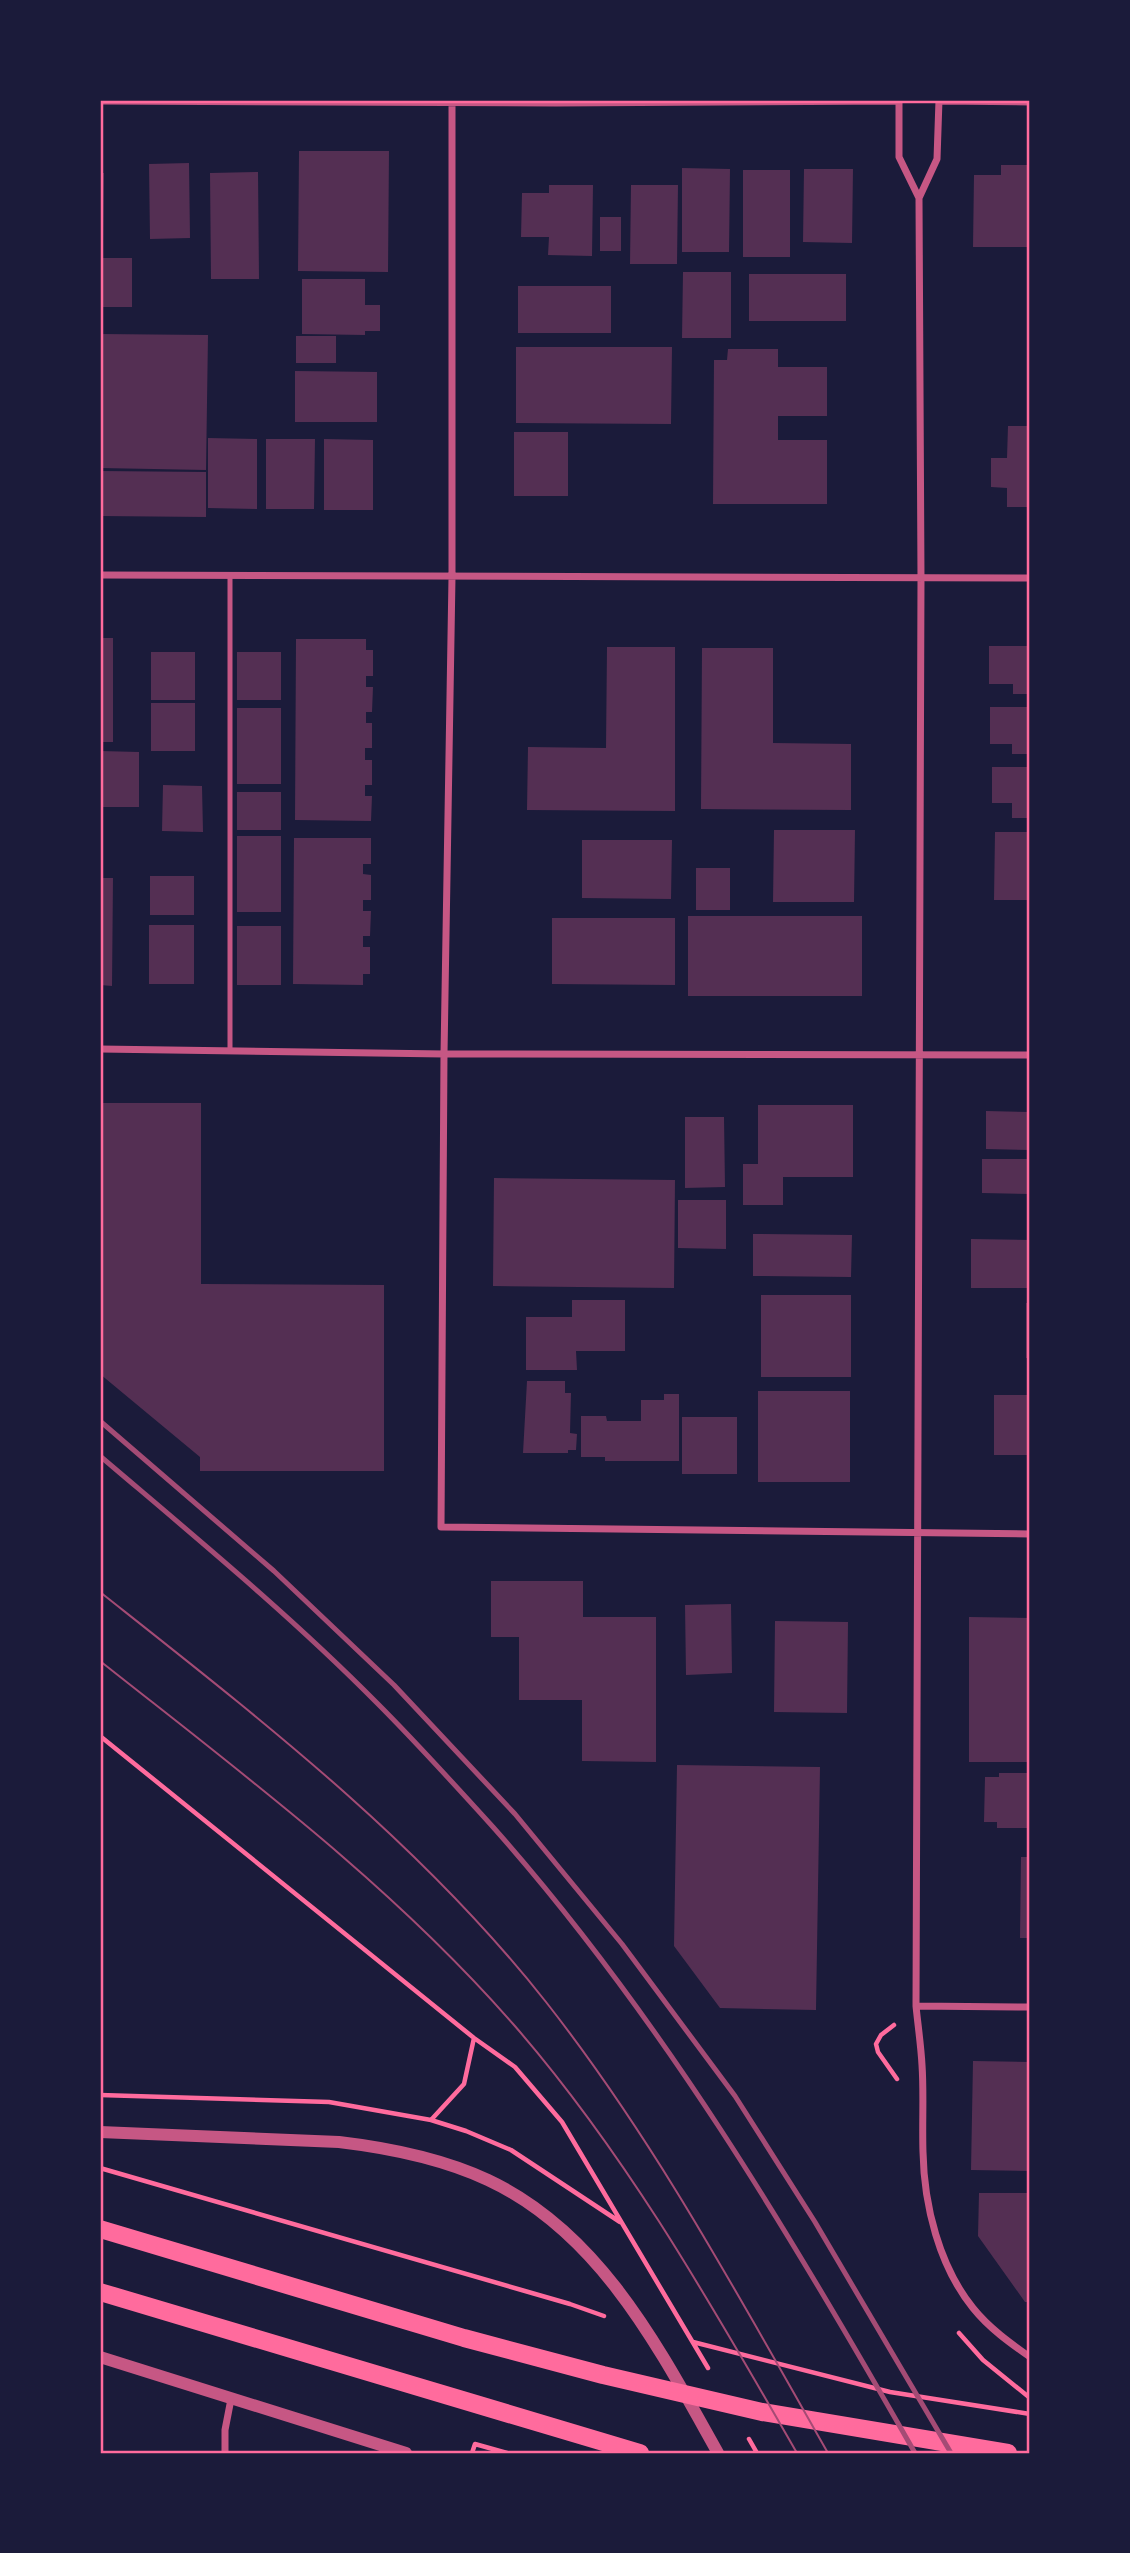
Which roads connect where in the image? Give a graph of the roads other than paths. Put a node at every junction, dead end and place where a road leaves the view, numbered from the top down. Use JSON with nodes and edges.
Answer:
{"nodes":[{"id":1,"x":899,"y":100,"type":"edge"},
{"id":2,"x":939,"y":100,"type":"edge"},
{"id":3,"x":100,"y":101,"type":"edge"},
{"id":4,"x":452,"y":101,"type":"edge"},
{"id":5,"x":1030,"y":102,"type":"edge"},
{"id":6,"x":919,"y":198,"type":"junction"},
{"id":7,"x":100,"y":575,"type":"edge"},
{"id":8,"x":230,"y":576,"type":"junction"},
{"id":9,"x":452,"y":577,"type":"junction"},
{"id":10,"x":921,"y":578,"type":"junction"},
{"id":11,"x":1030,"y":578,"type":"edge"},
{"id":12,"x":100,"y":1049,"type":"edge"},
{"id":13,"x":230,"y":1050,"type":"junction"},
{"id":14,"x":444,"y":1054,"type":"junction"},
{"id":15,"x":920,"y":1054,"type":"junction"},
{"id":16,"x":1030,"y":1055,"type":"edge"},
{"id":17,"x":918,"y":1534,"type":"junction"},
{"id":18,"x":1030,"y":1534,"type":"edge"},
{"id":19,"x":916,"y":2006,"type":"junction"},
{"id":20,"x":1030,"y":2007,"type":"edge"},
{"id":21,"x":100,"y":2132,"type":"edge"},
{"id":22,"x":100,"y":2229,"type":"edge"},
{"id":23,"x":100,"y":2292,"type":"edge"},
{"id":24,"x":100,"y":2357,"type":"edge"},
{"id":25,"x":1030,"y":2357,"type":"edge"},
{"id":26,"x":231,"y":2399,"type":"junction"},
{"id":27,"x":225,"y":2453,"type":"edge"},
{"id":28,"x":406,"y":2453,"type":"edge"},
{"id":29,"x":640,"y":2453,"type":"edge"},
{"id":30,"x":718,"y":2453,"type":"edge"},
{"id":31,"x":1008,"y":2453,"type":"edge"}],
"edges":[{"from":1,"to":4,"type":"street"},
{"from":1,"to":6,"type":"street"},
{"from":2,"to":5,"type":"street"},
{"from":2,"to":6,"type":"street"},
{"from":3,"to":4,"type":"street"},
{"from":4,"to":9,"type":"street"},
{"from":6,"to":10,"type":"street"},
{"from":7,"to":8,"type":"street"},
{"from":8,"to":9,"type":"street"},
{"from":8,"to":13,"type":"lane"},
{"from":9,"to":10,"type":"street"},
{"from":9,"to":14,"type":"street"},
{"from":10,"to":11,"type":"street"},
{"from":10,"to":15,"type":"street"},
{"from":12,"to":13,"type":"street"},
{"from":13,"to":14,"type":"street"},
{"from":14,"to":15,"type":"street"},
{"from":14,"to":17,"type":"street"},
{"from":15,"to":16,"type":"street"},
{"from":15,"to":17,"type":"street"},
{"from":17,"to":18,"type":"street"},
{"from":17,"to":19,"type":"street"},
{"from":19,"to":20,"type":"street"},
{"from":19,"to":25,"type":"street"},
{"from":21,"to":30,"type":"street"},
{"from":22,"to":31,"type":"main road"},
{"from":23,"to":29,"type":"main road"},
{"from":24,"to":26,"type":"street"},
{"from":26,"to":27,"type":"street"},
{"from":26,"to":28,"type":"street"}]}
